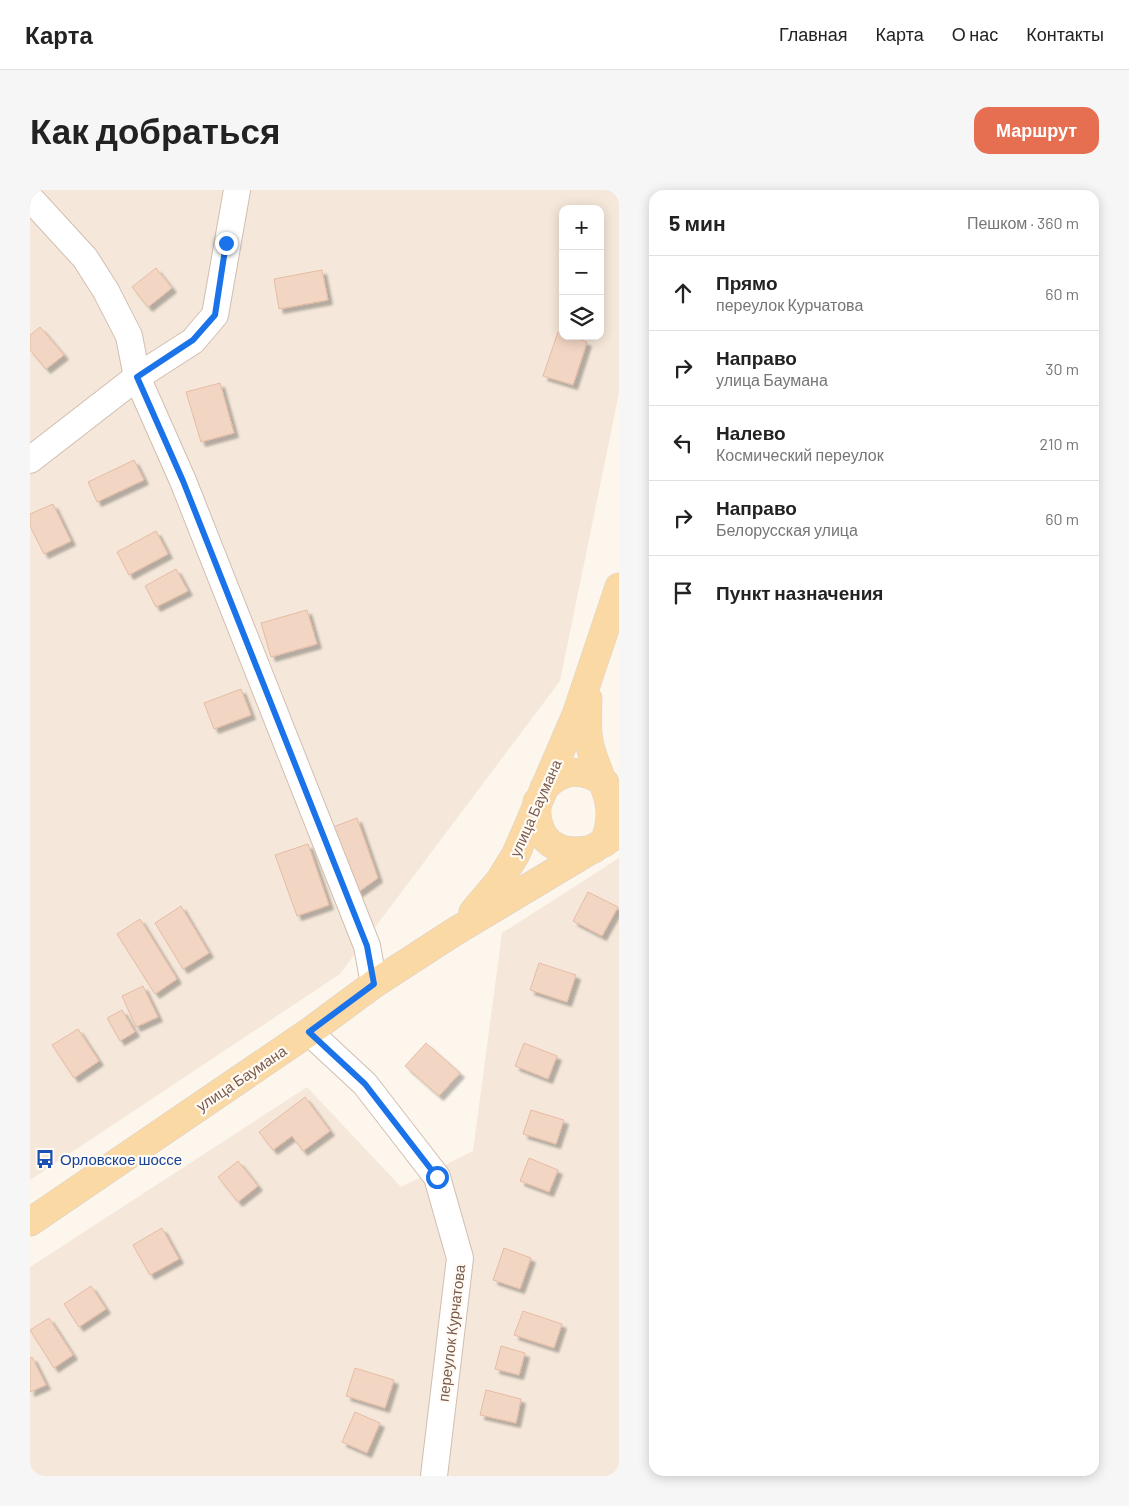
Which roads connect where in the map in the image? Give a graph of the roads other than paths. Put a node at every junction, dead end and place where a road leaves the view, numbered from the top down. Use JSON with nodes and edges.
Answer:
{"nodes":[{"id":1,"x":237,"y":190,"type":"edge"},
{"id":2,"x":30,"y":198,"type":"edge"},
{"id":3,"x":137,"y":377,"type":"junction"},
{"id":4,"x":30,"y":460,"type":"edge"},
{"id":5,"x":617,"y":598,"type":"edge"},
{"id":6,"x":593,"y":665,"type":"junction"},
{"id":7,"x":612,"y":786,"type":"edge"},
{"id":8,"x":541,"y":795,"type":"junction"},
{"id":9,"x":606,"y":842,"type":"edge"},
{"id":10,"x":451,"y":934,"type":"junction"},
{"id":11,"x":374,"y":984,"type":"junction"},
{"id":12,"x":309,"y":1032,"type":"junction"},
{"id":13,"x":30,"y":1222,"type":"edge"},
{"id":14,"x":434,"y":1476,"type":"edge"}],
"edges":[{"from":1,"to":3,"type":"street"},
{"from":2,"to":3,"type":"street"},
{"from":3,"to":4,"type":"street"},
{"from":3,"to":11,"type":"street"},
{"from":5,"to":6,"type":"main road","name":"улица Баумана"},
{"from":6,"to":7,"type":"main road","name":"улица Баумана"},
{"from":6,"to":8,"type":"main road","name":"улица Баумана"},
{"from":7,"to":8,"type":"main road"},
{"from":7,"to":9,"type":"main road","name":"улица Баумана"},
{"from":8,"to":9,"type":"main road"},
{"from":8,"to":10,"type":"main road","name":"улица Баумана"},
{"from":9,"to":10,"type":"main road","name":"улица Баумана"},
{"from":10,"to":11,"type":"main road","name":"улица Баумана"},
{"from":11,"to":12,"type":"main road","name":"улица Баумана"},
{"from":12,"to":13,"type":"main road","name":"улица Баумана"},
{"from":12,"to":14,"type":"street","name":"переулок Курчатова"}]}
